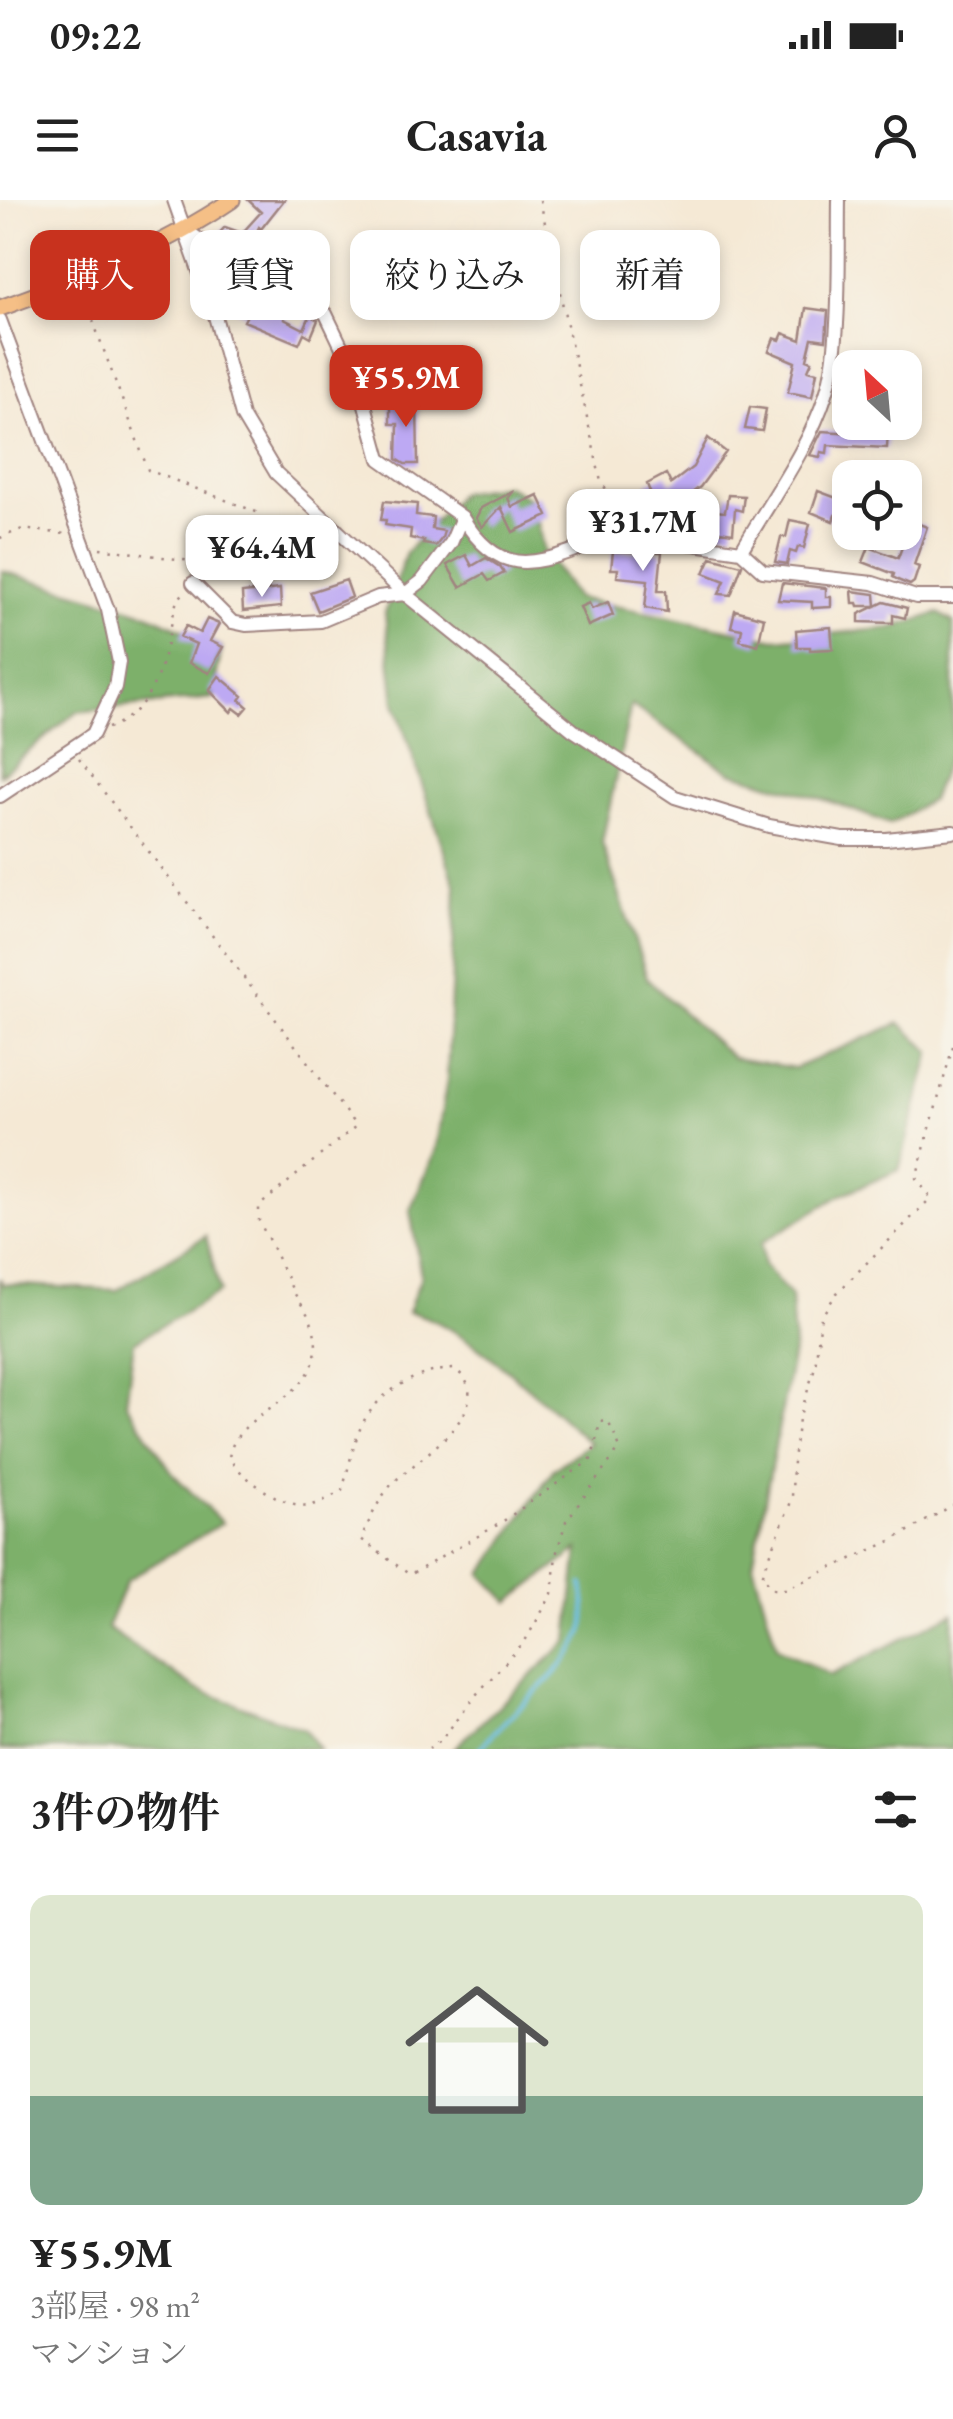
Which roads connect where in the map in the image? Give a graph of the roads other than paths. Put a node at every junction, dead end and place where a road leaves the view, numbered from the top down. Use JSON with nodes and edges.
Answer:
{"nodes":[{"id":1,"x":174,"y":200,"type":"edge"},
{"id":2,"x":232,"y":200,"type":"edge"},
{"id":3,"x":839,"y":200,"type":"edge"},
{"id":4,"x":186,"y":231,"type":"junction"},
{"id":5,"x":0,"y":308,"type":"edge"},
{"id":6,"x":0,"y":320,"type":"edge"},
{"id":7,"x":462,"y":517,"type":"junction"},
{"id":8,"x":741,"y":551,"type":"junction"},
{"id":9,"x":193,"y":583,"type":"road end"},
{"id":10,"x":405,"y":594,"type":"junction"},
{"id":11,"x":953,"y":597,"type":"edge"},
{"id":12,"x":0,"y":796,"type":"edge"},
{"id":13,"x":953,"y":832,"type":"edge"}],
"edges":[{"from":1,"to":4,"type":"street"},
{"from":2,"to":4,"type":"main road"},
{"from":3,"to":8,"type":"street"},
{"from":4,"to":5,"type":"main road"},
{"from":4,"to":7,"type":"street"},
{"from":4,"to":10,"type":"street"},
{"from":6,"to":12,"type":"street"},
{"from":7,"to":8,"type":"street"},
{"from":7,"to":10,"type":"street"},
{"from":8,"to":11,"type":"street"},
{"from":9,"to":10,"type":"street"},
{"from":10,"to":13,"type":"street"}]}
